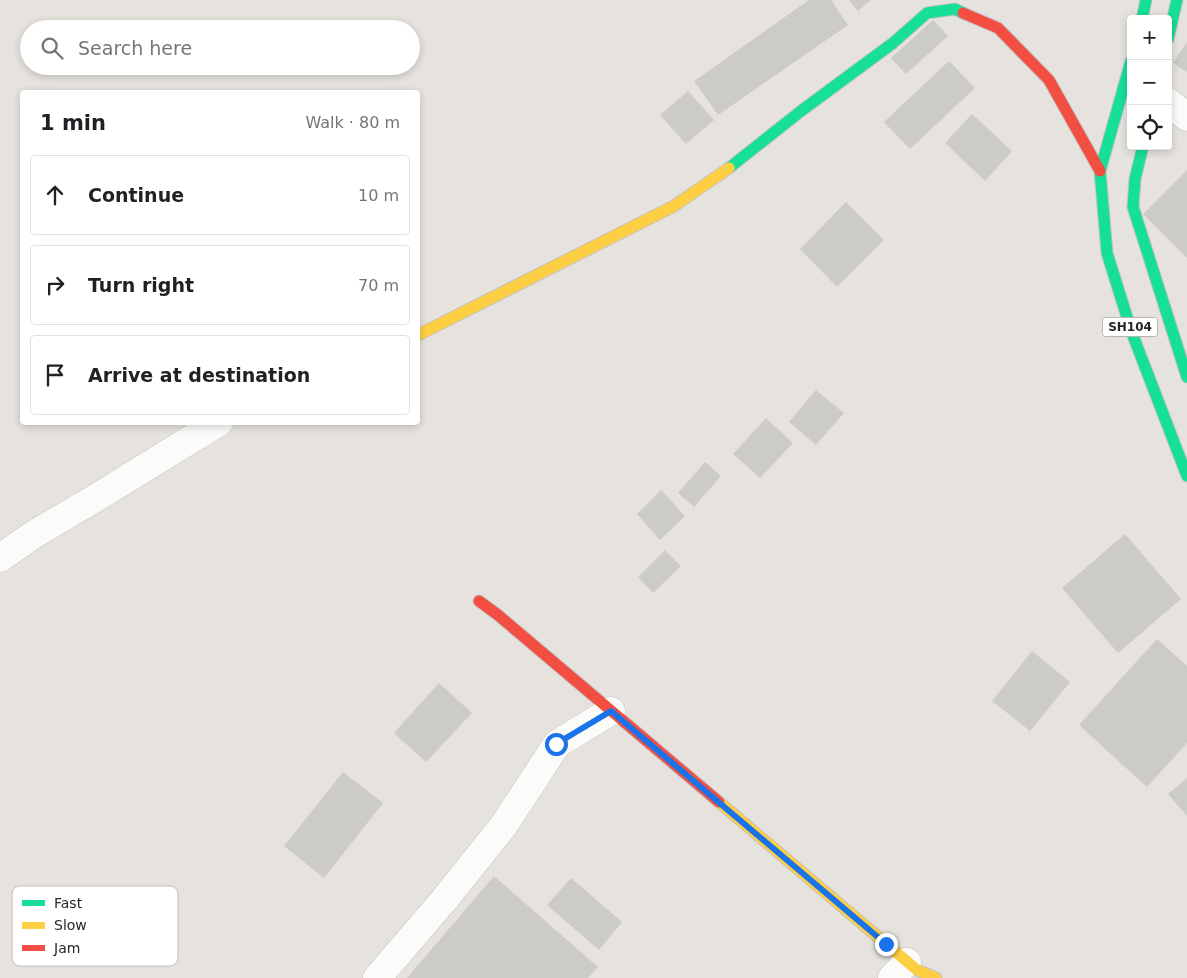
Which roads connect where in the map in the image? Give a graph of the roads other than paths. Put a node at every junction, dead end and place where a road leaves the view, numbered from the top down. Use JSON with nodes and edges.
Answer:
{"nodes":[{"id":1,"x":1146,"y":0,"type":"edge"},
{"id":2,"x":1177,"y":0,"type":"edge"},
{"id":3,"x":962,"y":4,"type":"edge"},
{"id":4,"x":1143,"y":15,"type":"edge"},
{"id":5,"x":1172,"y":22,"type":"edge"},
{"id":6,"x":1127,"y":74,"type":"edge"},
{"id":7,"x":1172,"y":105,"type":"edge"},
{"id":8,"x":1187,"y":117,"type":"edge"},
{"id":9,"x":1142,"y":150,"type":"edge"},
{"id":10,"x":1100,"y":171,"type":"junction"},
{"id":11,"x":420,"y":334,"type":"edge"},
{"id":12,"x":1187,"y":376,"type":"edge"},
{"id":13,"x":214,"y":425,"type":"edge"},
{"id":14,"x":1187,"y":476,"type":"edge"},
{"id":15,"x":3,"y":553,"type":"edge"},
{"id":16,"x":479,"y":601,"type":"dead end"},
{"id":17,"x":611,"y":711,"type":"junction"},
{"id":18,"x":900,"y":970,"type":"edge"},
{"id":19,"x":377,"y":978,"type":"edge"},
{"id":20,"x":936,"y":978,"type":"edge"}],
"edges":[{"from":1,"to":4,"type":"street"},
{"from":2,"to":5,"type":"street"},
{"from":3,"to":10,"type":"street"},
{"from":3,"to":11,"type":"street"},
{"from":6,"to":10,"type":"street","number":"SH104"},
{"from":7,"to":8,"type":"street"},
{"from":9,"to":12,"type":"street","number":"SH104"},
{"from":10,"to":14,"type":"street","number":"SH104"},
{"from":13,"to":15,"type":"street"},
{"from":16,"to":17,"type":"street"},
{"from":17,"to":18,"type":"street"},
{"from":17,"to":19,"type":"street"},
{"from":18,"to":20,"type":"street"}]}
